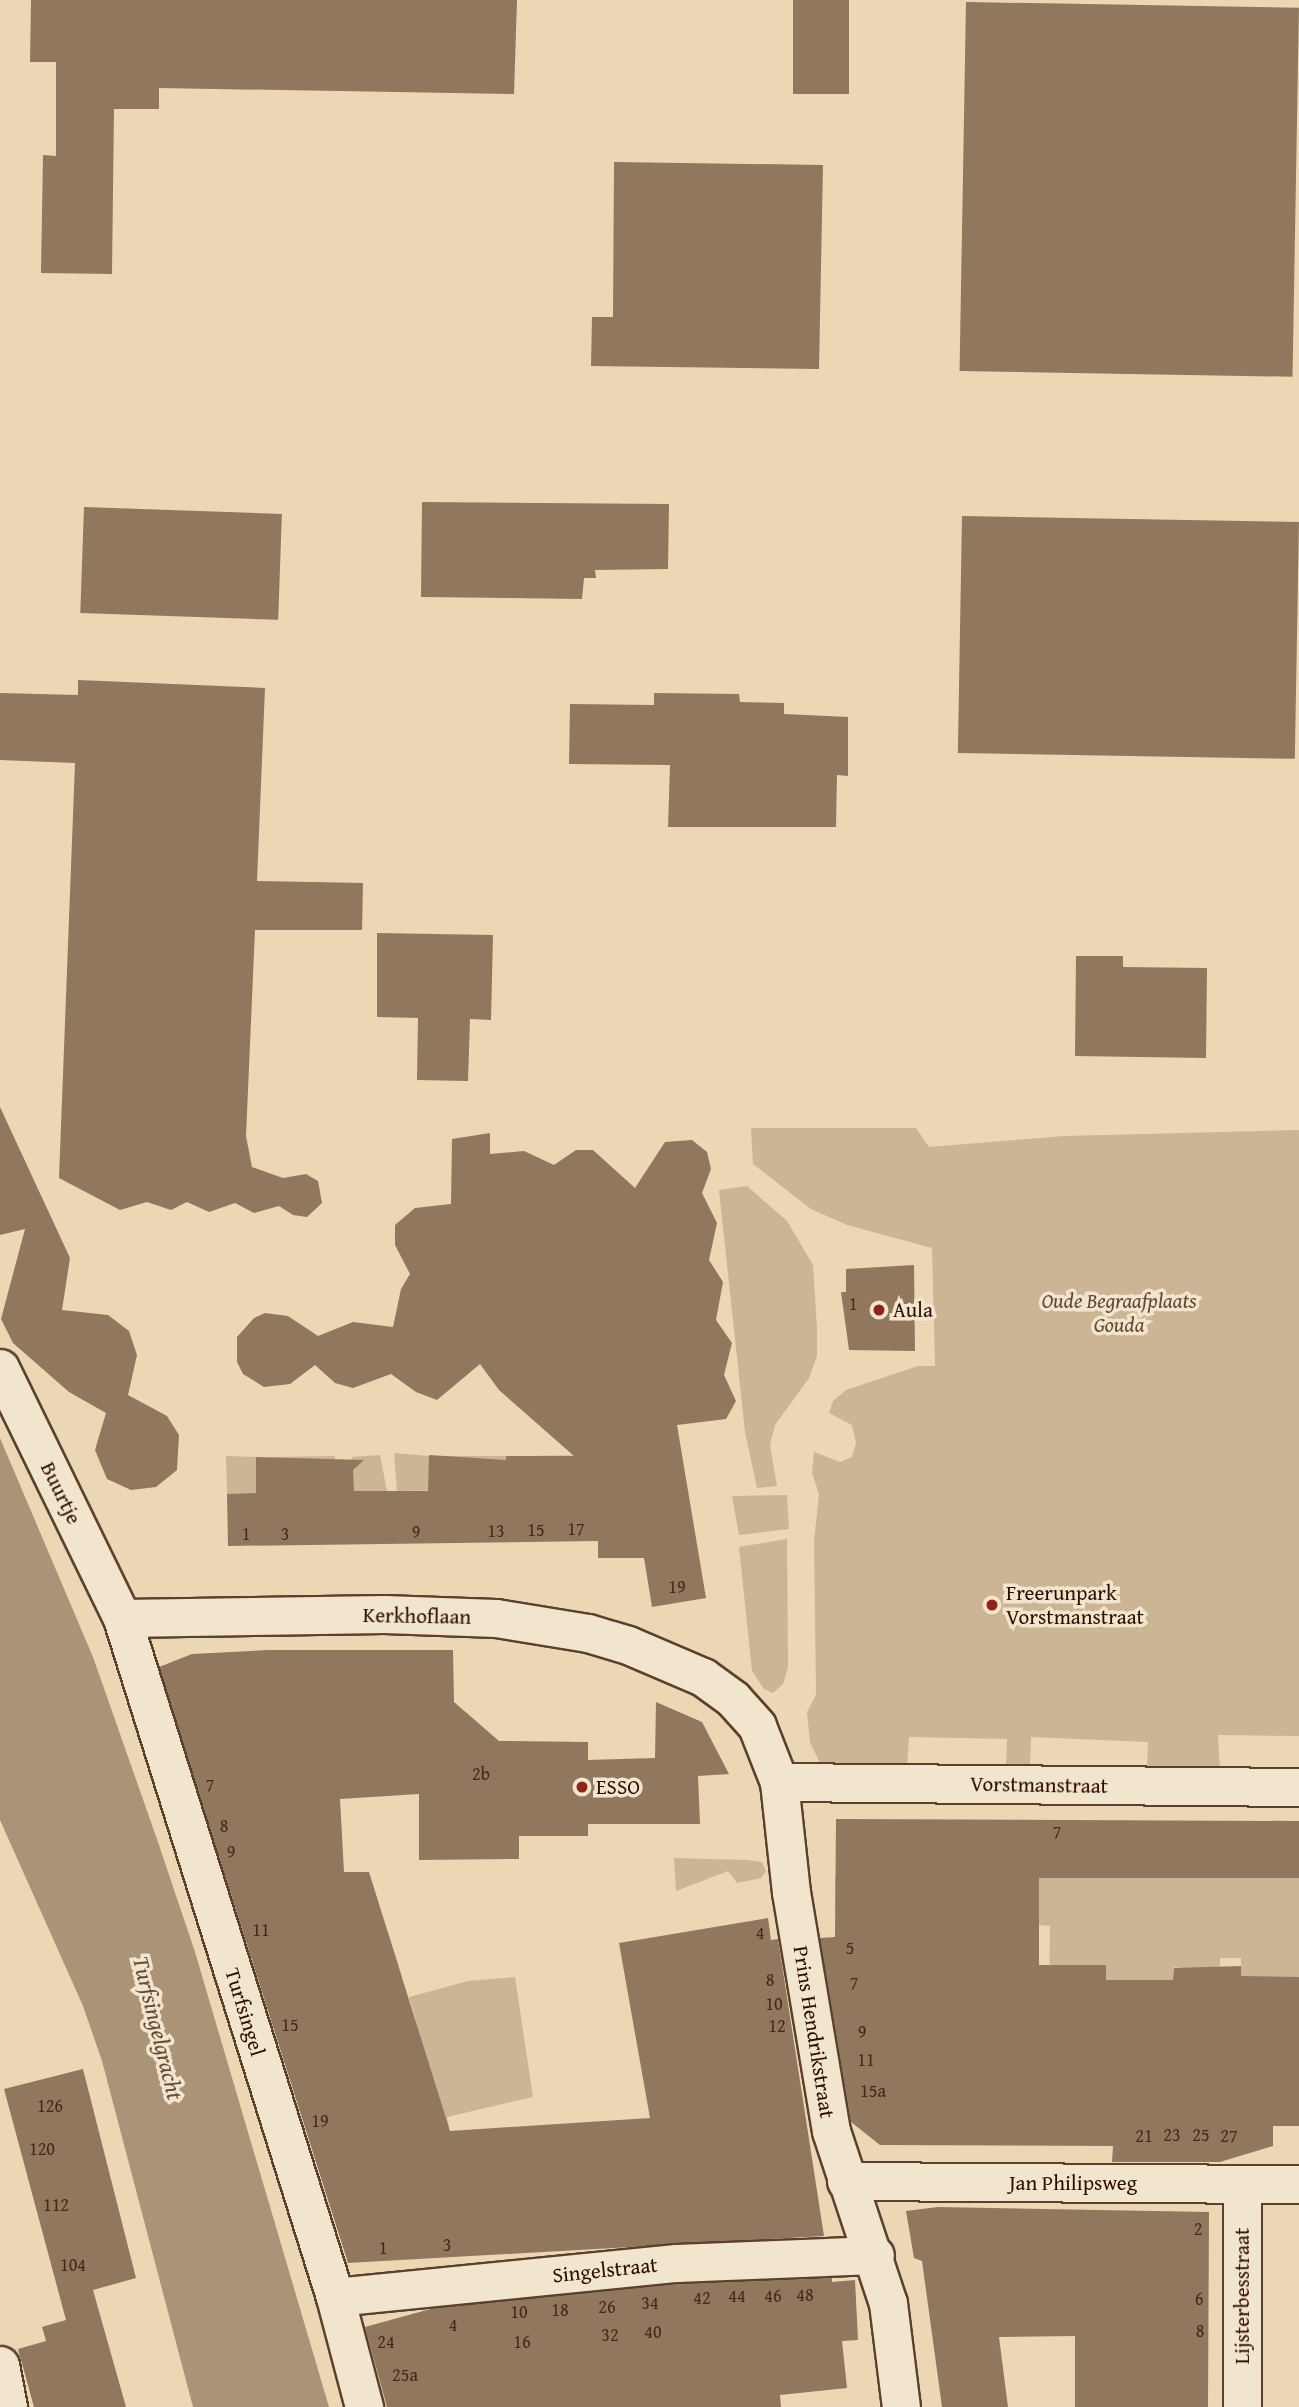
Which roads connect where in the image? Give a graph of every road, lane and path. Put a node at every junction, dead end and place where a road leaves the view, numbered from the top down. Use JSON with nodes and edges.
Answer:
{"nodes":[{"id":1,"x":0,"y":1368,"type":"edge"},
{"id":2,"x":122,"y":1618,"type":"junction"},
{"id":3,"x":704,"y":1677,"type":"joint"},
{"id":4,"x":779,"y":1782,"type":"junction"},
{"id":5,"x":1299,"y":1787,"type":"edge"},
{"id":6,"x":846,"y":2181,"type":"junction"},
{"id":7,"x":1242,"y":2184,"type":"junction"},
{"id":8,"x":1299,"y":2184,"type":"edge"},
{"id":9,"x":875,"y":2255,"type":"junction"},
{"id":10,"x":335,"y":2297,"type":"junction"},
{"id":11,"x":364,"y":2407,"type":"edge"},
{"id":12,"x":901,"y":2407,"type":"edge"},
{"id":13,"x":1242,"y":2407,"type":"edge"}],
"edges":[{"from":1,"to":2,"type":"street","name":"Buurtje"},
{"from":2,"to":3,"type":"street","name":"Kerkhoflaan"},
{"from":2,"to":10,"type":"street","name":"Turfsingel"},
{"from":3,"to":4,"type":"street","name":"Prins Hendrikstraat"},
{"from":4,"to":5,"type":"street","name":"Vorstmanstraat"},
{"from":4,"to":6,"type":"street","name":"Prins Hendrikstraat"},
{"from":6,"to":7,"type":"street","name":"Jan Philipsweg"},
{"from":6,"to":9,"type":"street","name":"Prins Hendrikstraat"},
{"from":7,"to":8,"type":"street","name":"Jan Philipsweg"},
{"from":7,"to":13,"type":"street","name":"Lijsterbesstraat"},
{"from":9,"to":10,"type":"street","name":"Singelstraat"},
{"from":9,"to":12,"type":"street","name":"Prins Hendrikstraat"},
{"from":10,"to":11,"type":"street","name":"Turfsingel"}]}
